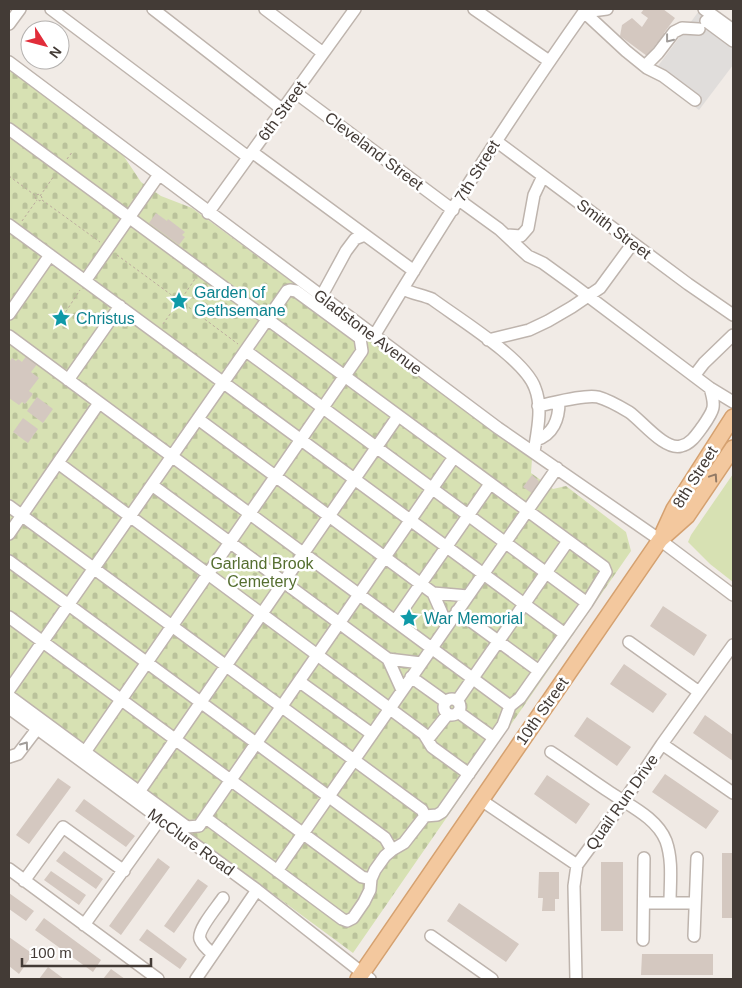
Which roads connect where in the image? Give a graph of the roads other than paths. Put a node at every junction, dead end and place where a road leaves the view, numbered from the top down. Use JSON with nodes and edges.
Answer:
{"nodes":[{"id":1,"x":20,"y":9,"type":"edge"},
{"id":2,"x":51,"y":9,"type":"edge"},
{"id":3,"x":153,"y":9,"type":"edge"},
{"id":4,"x":265,"y":9,"type":"edge"},
{"id":5,"x":355,"y":9,"type":"edge"},
{"id":6,"x":474,"y":9,"type":"edge"},
{"id":7,"x":607,"y":9,"type":"edge"},
{"id":8,"x":704,"y":9,"type":"edge"},
{"id":9,"x":585,"y":10,"type":"edge"},
{"id":10,"x":491,"y":14,"type":"edge"},
{"id":11,"x":709,"y":23,"type":"junction"},
{"id":12,"x":9,"y":24,"type":"edge"},
{"id":13,"x":733,"y":30,"type":"edge"},
{"id":14,"x":733,"y":41,"type":"edge"},
{"id":15,"x":324,"y":53,"type":"junction"},
{"id":16,"x":9,"y":62,"type":"edge"},
{"id":17,"x":549,"y":62,"type":"junction"},
{"id":18,"x":645,"y":66,"type":"junction"},
{"id":19,"x":296,"y":92,"type":"junction"},
{"id":20,"x":695,"y":100,"type":"dead end"},
{"id":21,"x":283,"y":110,"type":"junction"},
{"id":22,"x":9,"y":129,"type":"edge"},
{"id":23,"x":496,"y":141,"type":"junction"},
{"id":24,"x":250,"y":155,"type":"junction"},
{"id":25,"x":158,"y":176,"type":"junction"},
{"id":26,"x":543,"y":176,"type":"junction"},
{"id":27,"x":456,"y":205,"type":"junction"},
{"id":28,"x":208,"y":213,"type":"junction"},
{"id":29,"x":129,"y":218,"type":"junction"},
{"id":30,"x":12,"y":227,"type":"edge"},
{"id":31,"x":365,"y":235,"type":"junction"},
{"id":32,"x":506,"y":235,"type":"junction"},
{"id":33,"x":633,"y":243,"type":"junction"},
{"id":34,"x":50,"y":255,"type":"junction"},
{"id":35,"x":414,"y":271,"type":"junction"},
{"id":36,"x":86,"y":281,"type":"junction"},
{"id":37,"x":403,"y":289,"type":"junction"},
{"id":38,"x":588,"y":296,"type":"junction"},
{"id":39,"x":321,"y":297,"type":"junction"},
{"id":40,"x":120,"y":306,"type":"junction"},
{"id":41,"x":9,"y":314,"type":"edge"},
{"id":42,"x":733,"y":316,"type":"edge"},
{"id":43,"x":268,"y":320,"type":"junction"},
{"id":44,"x":733,"y":335,"type":"edge"},
{"id":45,"x":9,"y":336,"type":"edge"},
{"id":46,"x":374,"y":336,"type":"junction"},
{"id":47,"x":488,"y":340,"type":"junction"},
{"id":48,"x":246,"y":351,"type":"junction"},
{"id":49,"x":345,"y":376,"type":"junction"},
{"id":50,"x":694,"y":376,"type":"junction"},
{"id":51,"x":68,"y":380,"type":"junction"},
{"id":52,"x":224,"y":382,"type":"junction"},
{"id":53,"x":710,"y":388,"type":"junction"},
{"id":54,"x":559,"y":402,"type":"junction"},
{"id":55,"x":733,"y":402,"type":"edge"},
{"id":56,"x":99,"y":403,"type":"junction"},
{"id":57,"x":538,"y":406,"type":"junction"},
{"id":58,"x":322,"y":408,"type":"junction"},
{"id":59,"x":398,"y":416,"type":"junction"},
{"id":60,"x":733,"y":417,"type":"edge"},
{"id":61,"x":198,"y":419,"type":"junction"},
{"id":62,"x":301,"y":439,"type":"junction"},
{"id":63,"x":535,"y":446,"type":"junction"},
{"id":64,"x":376,"y":448,"type":"junction"},
{"id":65,"x":733,"y":448,"type":"edge"},
{"id":66,"x":172,"y":456,"type":"junction"},
{"id":67,"x":454,"y":457,"type":"junction"},
{"id":68,"x":58,"y":463,"type":"junction"},
{"id":69,"x":557,"y":468,"type":"junction"},
{"id":70,"x":275,"y":476,"type":"junction"},
{"id":71,"x":355,"y":479,"type":"junction"},
{"id":72,"x":490,"y":484,"type":"junction"},
{"id":73,"x":152,"y":485,"type":"junction"},
{"id":74,"x":432,"y":489,"type":"junction"},
{"id":75,"x":9,"y":506,"type":"edge"},
{"id":76,"x":528,"y":512,"type":"junction"},
{"id":77,"x":249,"y":514,"type":"junction"},
{"id":78,"x":21,"y":515,"type":"junction"},
{"id":79,"x":468,"y":515,"type":"junction"},
{"id":80,"x":130,"y":516,"type":"junction"},
{"id":81,"x":329,"y":516,"type":"junction"},
{"id":82,"x":411,"y":520,"type":"junction"},
{"id":83,"x":9,"y":534,"type":"edge"},
{"id":84,"x":660,"y":540,"type":"junction"},
{"id":85,"x":568,"y":541,"type":"junction"},
{"id":86,"x":230,"y":542,"type":"junction"},
{"id":87,"x":506,"y":543,"type":"junction"},
{"id":88,"x":446,"y":547,"type":"junction"},
{"id":89,"x":303,"y":554,"type":"junction"},
{"id":90,"x":385,"y":557,"type":"junction"},
{"id":91,"x":9,"y":561,"type":"edge"},
{"id":92,"x":93,"y":568,"type":"junction"},
{"id":93,"x":546,"y":573,"type":"junction"},
{"id":94,"x":208,"y":574,"type":"junction"},
{"id":95,"x":483,"y":574,"type":"junction"},
{"id":96,"x":284,"y":582,"type":"junction"},
{"id":97,"x":421,"y":584,"type":"junction"},
{"id":98,"x":433,"y":593,"type":"junction"},
{"id":99,"x":360,"y":595,"type":"junction"},
{"id":100,"x":733,"y":595,"type":"edge"},
{"id":101,"x":468,"y":596,"type":"junction"},
{"id":102,"x":587,"y":603,"type":"junction"},
{"id":103,"x":524,"y":604,"type":"junction"},
{"id":104,"x":68,"y":605,"type":"junction"},
{"id":105,"x":457,"y":611,"type":"junction"},
{"id":106,"x":262,"y":614,"type":"junction"},
{"id":107,"x":9,"y":617,"type":"edge"},
{"id":108,"x":395,"y":621,"type":"junction"},
{"id":109,"x":340,"y":623,"type":"junction"},
{"id":110,"x":447,"y":625,"type":"junction"},
{"id":111,"x":172,"y":626,"type":"junction"},
{"id":112,"x":565,"y":634,"type":"junction"},
{"id":113,"x":499,"y":641,"type":"junction"},
{"id":114,"x":42,"y":642,"type":"junction"},
{"id":115,"x":628,"y":642,"type":"dead end"},
{"id":116,"x":733,"y":645,"type":"edge"},
{"id":117,"x":431,"y":648,"type":"junction"},
{"id":118,"x":318,"y":655,"type":"junction"},
{"id":119,"x":388,"y":659,"type":"junction"},
{"id":120,"x":146,"y":663,"type":"junction"},
{"id":121,"x":421,"y":663,"type":"junction"},
{"id":122,"x":226,"y":666,"type":"junction"},
{"id":123,"x":539,"y":671,"type":"junction"},
{"id":124,"x":411,"y":677,"type":"junction"},
{"id":125,"x":473,"y":678,"type":"junction"},
{"id":126,"x":300,"y":682,"type":"junction"},
{"id":127,"x":9,"y":690,"type":"edge"},
{"id":128,"x":402,"y":690,"type":"junction"},
{"id":129,"x":699,"y":692,"type":"junction"},
{"id":130,"x":9,"y":696,"type":"edge"},
{"id":131,"x":121,"y":700,"type":"junction"},
{"id":132,"x":200,"y":703,"type":"junction"},
{"id":133,"x":510,"y":706,"type":"junction"},
{"id":134,"x":282,"y":707,"type":"junction"},
{"id":135,"x":452,"y":707,"type":"junction"},
{"id":136,"x":9,"y":708,"type":"edge"},
{"id":137,"x":390,"y":708,"type":"junction"},
{"id":138,"x":37,"y":729,"type":"junction"},
{"id":139,"x":372,"y":734,"type":"junction"},
{"id":140,"x":494,"y":738,"type":"junction"},
{"id":141,"x":428,"y":739,"type":"junction"},
{"id":142,"x":175,"y":740,"type":"junction"},
{"id":143,"x":256,"y":744,"type":"junction"},
{"id":144,"x":662,"y":744,"type":"junction"},
{"id":145,"x":85,"y":752,"type":"junction"},
{"id":146,"x":551,"y":752,"type":"dead end"},
{"id":147,"x":9,"y":757,"type":"edge"},
{"id":148,"x":354,"y":760,"type":"junction"},
{"id":149,"x":469,"y":774,"type":"junction"},
{"id":150,"x":231,"y":781,"type":"junction"},
{"id":151,"x":139,"y":792,"type":"junction"},
{"id":152,"x":733,"y":793,"type":"edge"},
{"id":153,"x":329,"y":797,"type":"junction"},
{"id":154,"x":480,"y":800,"type":"junction"},
{"id":155,"x":624,"y":801,"type":"junction"},
{"id":156,"x":425,"y":816,"type":"junction"},
{"id":157,"x":206,"y":818,"type":"junction"},
{"id":158,"x":160,"y":819,"type":"junction"},
{"id":159,"x":303,"y":834,"type":"junction"},
{"id":160,"x":392,"y":850,"type":"junction"},
{"id":161,"x":644,"y":858,"type":"dead end"},
{"id":162,"x":697,"y":858,"type":"dead end"},
{"id":163,"x":577,"y":865,"type":"junction"},
{"id":164,"x":9,"y":869,"type":"edge"},
{"id":165,"x":277,"y":870,"type":"junction"},
{"id":166,"x":124,"y":871,"type":"junction"},
{"id":167,"x":371,"y":879,"type":"junction"},
{"id":168,"x":24,"y":881,"type":"junction"},
{"id":169,"x":257,"y":890,"type":"junction"},
{"id":170,"x":223,"y":898,"type":"dead end"},
{"id":171,"x":644,"y":902,"type":"junction"},
{"id":172,"x":670,"y":903,"type":"junction"},
{"id":173,"x":695,"y":904,"type":"junction"},
{"id":174,"x":84,"y":925,"type":"junction"},
{"id":175,"x":431,"y":936,"type":"dead end"},
{"id":176,"x":694,"y":936,"type":"dead end"},
{"id":177,"x":644,"y":940,"type":"dead end"},
{"id":178,"x":213,"y":954,"type":"junction"},
{"id":179,"x":363,"y":977,"type":"edge"},
{"id":180,"x":158,"y":979,"type":"edge"},
{"id":181,"x":196,"y":979,"type":"edge"},
{"id":182,"x":492,"y":979,"type":"edge"},
{"id":183,"x":576,"y":979,"type":"edge"}],
"edges":[{"from":1,"to":12,"type":"street"},
{"from":2,"to":24,"type":"street"},
{"from":3,"to":21,"type":"street"},
{"from":4,"to":15,"type":"street"},
{"from":5,"to":15,"type":"street","name":"6th Street"},
{"from":6,"to":10,"type":"street"},
{"from":7,"to":9,"type":"street"},
{"from":8,"to":11,"type":"street"},
{"from":9,"to":17,"type":"street","name":"7th Street"},
{"from":9,"to":18,"type":"street"},
{"from":10,"to":17,"type":"street"},
{"from":11,"to":13,"type":"street"},
{"from":11,"to":14,"type":"street"},
{"from":11,"to":18,"type":"street","one_way":true},
{"from":15,"to":19,"type":"street","name":"6th Street"},
{"from":16,"to":25,"type":"street","name":"Gladstone Avenue"},
{"from":17,"to":23,"type":"street","name":"7th Street"},
{"from":18,"to":20,"type":"street"},
{"from":19,"to":21,"type":"street","name":"6th Street"},
{"from":19,"to":27,"type":"street","name":"Cleveland Street"},
{"from":21,"to":24,"type":"street","name":"6th Street"},
{"from":22,"to":29,"type":"street"},
{"from":23,"to":26,"type":"street","name":"Smith Street"},
{"from":23,"to":27,"type":"street","name":"7th Street"},
{"from":24,"to":28,"type":"street","name":"6th Street"},
{"from":24,"to":31,"type":"street"},
{"from":25,"to":28,"type":"street","name":"Gladstone Avenue"},
{"from":25,"to":29,"type":"street"},
{"from":26,"to":32,"type":"street"},
{"from":26,"to":33,"type":"street","name":"Smith Street"},
{"from":27,"to":32,"type":"street","name":"Cleveland Street"},
{"from":27,"to":35,"type":"street","name":"7th Street"},
{"from":28,"to":39,"type":"street","name":"Gladstone Avenue"},
{"from":29,"to":36,"type":"street"},
{"from":29,"to":43,"type":"street"},
{"from":30,"to":34,"type":"street"},
{"from":31,"to":35,"type":"street"},
{"from":31,"to":39,"type":"street"},
{"from":32,"to":38,"type":"street","name":"Cleveland Street"},
{"from":33,"to":38,"type":"street"},
{"from":33,"to":42,"type":"street","name":"Smith Street"},
{"from":34,"to":36,"type":"street"},
{"from":34,"to":41,"type":"street"},
{"from":35,"to":37,"type":"street","name":"7th Street"},
{"from":36,"to":40,"type":"street"},
{"from":37,"to":46,"type":"street","name":"7th Street"},
{"from":37,"to":47,"type":"street"},
{"from":38,"to":47,"type":"street"},
{"from":38,"to":50,"type":"street","name":"Cleveland Street"},
{"from":39,"to":46,"type":"street","name":"Gladstone Avenue"},
{"from":40,"to":51,"type":"street"},
{"from":40,"to":52,"type":"street"},
{"from":43,"to":48,"type":"street"},
{"from":43,"to":49,"type":"street"},
{"from":43,"to":49,"type":"street"},
{"from":44,"to":50,"type":"street"},
{"from":45,"to":51,"type":"street"},
{"from":46,"to":63,"type":"street","name":"Gladstone Avenue"},
{"from":47,"to":57,"type":"street"},
{"from":48,"to":52,"type":"street"},
{"from":48,"to":58,"type":"street"},
{"from":49,"to":58,"type":"street"},
{"from":49,"to":59,"type":"street"},
{"from":50,"to":53,"type":"street","name":"Cleveland Street"},
{"from":51,"to":56,"type":"street"},
{"from":52,"to":61,"type":"street"},
{"from":52,"to":62,"type":"street"},
{"from":53,"to":54,"type":"street"},
{"from":53,"to":55,"type":"street","name":"Cleveland Street"},
{"from":54,"to":57,"type":"street"},
{"from":54,"to":63,"type":"street"},
{"from":56,"to":66,"type":"street"},
{"from":56,"to":68,"type":"street"},
{"from":57,"to":63,"type":"street"},
{"from":58,"to":62,"type":"street"},
{"from":58,"to":64,"type":"street"},
{"from":59,"to":64,"type":"street"},
{"from":59,"to":67,"type":"street"},
{"from":60,"to":84,"type":"main road","name":"8th Street"},
{"from":61,"to":66,"type":"street"},
{"from":61,"to":70,"type":"street"},
{"from":62,"to":70,"type":"street"},
{"from":62,"to":71,"type":"street"},
{"from":63,"to":69,"type":"street","name":"Gladstone Avenue"},
{"from":64,"to":71,"type":"street"},
{"from":64,"to":74,"type":"street"},
{"from":84,"to":65,"type":"main road","name":"10th Street","one_way":true},
{"from":66,"to":73,"type":"street"},
{"from":66,"to":77,"type":"street"},
{"from":67,"to":72,"type":"street"},
{"from":67,"to":74,"type":"street"},
{"from":68,"to":78,"type":"street"},
{"from":68,"to":80,"type":"street"},
{"from":69,"to":76,"type":"street"},
{"from":69,"to":84,"type":"street","name":"Gladstone Avenue"},
{"from":70,"to":77,"type":"street"},
{"from":70,"to":81,"type":"street"},
{"from":71,"to":81,"type":"street"},
{"from":71,"to":82,"type":"street"},
{"from":72,"to":76,"type":"street"},
{"from":72,"to":79,"type":"street"},
{"from":73,"to":80,"type":"street"},
{"from":73,"to":86,"type":"street"},
{"from":74,"to":79,"type":"street"},
{"from":74,"to":82,"type":"street"},
{"from":75,"to":78,"type":"street"},
{"from":76,"to":85,"type":"street"},
{"from":76,"to":87,"type":"street"},
{"from":77,"to":86,"type":"street"},
{"from":77,"to":89,"type":"street"},
{"from":78,"to":83,"type":"street"},
{"from":78,"to":92,"type":"street"},
{"from":79,"to":87,"type":"street"},
{"from":79,"to":88,"type":"street"},
{"from":80,"to":92,"type":"street"},
{"from":80,"to":94,"type":"street"},
{"from":81,"to":89,"type":"street"},
{"from":81,"to":90,"type":"street"},
{"from":82,"to":88,"type":"street"},
{"from":82,"to":90,"type":"street"},
{"from":84,"to":100,"type":"street","name":"Gladstone Avenue"},
{"from":84,"to":154,"type":"main road","name":"10th Street"},
{"from":85,"to":93,"type":"street"},
{"from":85,"to":102,"type":"street"},
{"from":86,"to":94,"type":"street"},
{"from":86,"to":96,"type":"street"},
{"from":87,"to":93,"type":"street"},
{"from":87,"to":95,"type":"street"},
{"from":88,"to":95,"type":"street"},
{"from":88,"to":97,"type":"street"},
{"from":89,"to":96,"type":"street"},
{"from":89,"to":99,"type":"street"},
{"from":90,"to":97,"type":"street"},
{"from":90,"to":99,"type":"street"},
{"from":91,"to":104,"type":"street"},
{"from":92,"to":104,"type":"street"},
{"from":92,"to":111,"type":"street"},
{"from":93,"to":102,"type":"street"},
{"from":93,"to":103,"type":"street"},
{"from":94,"to":106,"type":"street"},
{"from":94,"to":111,"type":"street"},
{"from":95,"to":101,"type":"street"},
{"from":95,"to":103,"type":"street"},
{"from":96,"to":106,"type":"street"},
{"from":96,"to":109,"type":"street"},
{"from":97,"to":98,"type":"street"},
{"from":97,"to":108,"type":"street"},
{"from":98,"to":101,"type":"street"},
{"from":98,"to":110,"type":"street"},
{"from":99,"to":108,"type":"street"},
{"from":99,"to":109,"type":"street"},
{"from":101,"to":105,"type":"street"},
{"from":102,"to":112,"type":"street"},
{"from":103,"to":112,"type":"street"},
{"from":103,"to":113,"type":"street"},
{"from":104,"to":114,"type":"street"},
{"from":104,"to":120,"type":"street"},
{"from":105,"to":110,"type":"street"},
{"from":105,"to":113,"type":"street"},
{"from":106,"to":118,"type":"street"},
{"from":106,"to":122,"type":"street"},
{"from":107,"to":114,"type":"street"},
{"from":108,"to":117,"type":"street"},
{"from":109,"to":118,"type":"street"},
{"from":109,"to":119,"type":"street"},
{"from":110,"to":117,"type":"street"},
{"from":111,"to":120,"type":"street"},
{"from":111,"to":122,"type":"street"},
{"from":112,"to":123,"type":"street"},
{"from":113,"to":123,"type":"street"},
{"from":113,"to":125,"type":"street"},
{"from":114,"to":127,"type":"street"},
{"from":114,"to":131,"type":"street"},
{"from":115,"to":129,"type":"street"},
{"from":116,"to":129,"type":"street","name":"Quail Run Drive"},
{"from":117,"to":121,"type":"street"},
{"from":117,"to":125,"type":"street"},
{"from":118,"to":126,"type":"street"},
{"from":118,"to":137,"type":"street"},
{"from":119,"to":121,"type":"street"},
{"from":119,"to":128,"type":"street"},
{"from":120,"to":131,"type":"street"},
{"from":120,"to":132,"type":"street"},
{"from":121,"to":124,"type":"street"},
{"from":122,"to":132,"type":"street"},
{"from":122,"to":134,"type":"street"},
{"from":123,"to":133,"type":"street"},
{"from":124,"to":128,"type":"street"},
{"from":124,"to":135,"type":"street"},
{"from":125,"to":133,"type":"street"},
{"from":125,"to":135,"type":"street"},
{"from":126,"to":134,"type":"street"},
{"from":126,"to":139,"type":"street"},
{"from":128,"to":137,"type":"street"},
{"from":129,"to":144,"type":"street","name":"Quail Run Drive"},
{"from":130,"to":145,"type":"street"},
{"from":131,"to":142,"type":"street"},
{"from":131,"to":145,"type":"street"},
{"from":132,"to":142,"type":"street"},
{"from":132,"to":143,"type":"street"},
{"from":133,"to":140,"type":"street"},
{"from":134,"to":143,"type":"street"},
{"from":134,"to":148,"type":"street"},
{"from":135,"to":140,"type":"street"},
{"from":135,"to":141,"type":"street"},
{"from":136,"to":138,"type":"street","name":"McClure Road"},
{"from":137,"to":139,"type":"street"},
{"from":137,"to":141,"type":"street"},
{"from":147,"to":138,"type":"street","one_way":true},
{"from":138,"to":158,"type":"street","name":"McClure Road"},
{"from":139,"to":148,"type":"street"},
{"from":140,"to":149,"type":"street"},
{"from":141,"to":149,"type":"street"},
{"from":142,"to":150,"type":"street"},
{"from":142,"to":151,"type":"street"},
{"from":143,"to":150,"type":"street"},
{"from":143,"to":153,"type":"street"},
{"from":144,"to":152,"type":"street"},
{"from":144,"to":155,"type":"street","name":"Quail Run Drive"},
{"from":145,"to":151,"type":"street"},
{"from":146,"to":155,"type":"street"},
{"from":148,"to":153,"type":"street"},
{"from":148,"to":156,"type":"street"},
{"from":149,"to":156,"type":"street"},
{"from":150,"to":157,"type":"street"},
{"from":150,"to":159,"type":"street"},
{"from":151,"to":157,"type":"street"},
{"from":153,"to":159,"type":"street"},
{"from":153,"to":160,"type":"street"},
{"from":154,"to":163,"type":"street"},
{"from":154,"to":179,"type":"main road","name":"10th Street"},
{"from":155,"to":163,"type":"street","name":"Quail Run Drive"},
{"from":155,"to":172,"type":"street"},
{"from":156,"to":160,"type":"street"},
{"from":157,"to":165,"type":"street"},
{"from":158,"to":166,"type":"street"},
{"from":158,"to":169,"type":"street","name":"McClure Road"},
{"from":159,"to":165,"type":"street"},
{"from":159,"to":167,"type":"street"},
{"from":160,"to":167,"type":"street"},
{"from":161,"to":171,"type":"street"},
{"from":162,"to":173,"type":"street"},
{"from":163,"to":183,"type":"street","name":"Quail Run Drive"},
{"from":164,"to":168,"type":"street"},
{"from":165,"to":167,"type":"street"},
{"from":166,"to":168,"type":"street"},
{"from":166,"to":174,"type":"street"},
{"from":168,"to":174,"type":"street"},
{"from":169,"to":178,"type":"street"},
{"from":169,"to":179,"type":"street","name":"McClure Road"},
{"from":170,"to":178,"type":"street"},
{"from":171,"to":172,"type":"street"},
{"from":171,"to":177,"type":"street"},
{"from":172,"to":173,"type":"street"},
{"from":173,"to":176,"type":"street"},
{"from":174,"to":180,"type":"street"},
{"from":175,"to":182,"type":"street"},
{"from":178,"to":181,"type":"street"}]}
